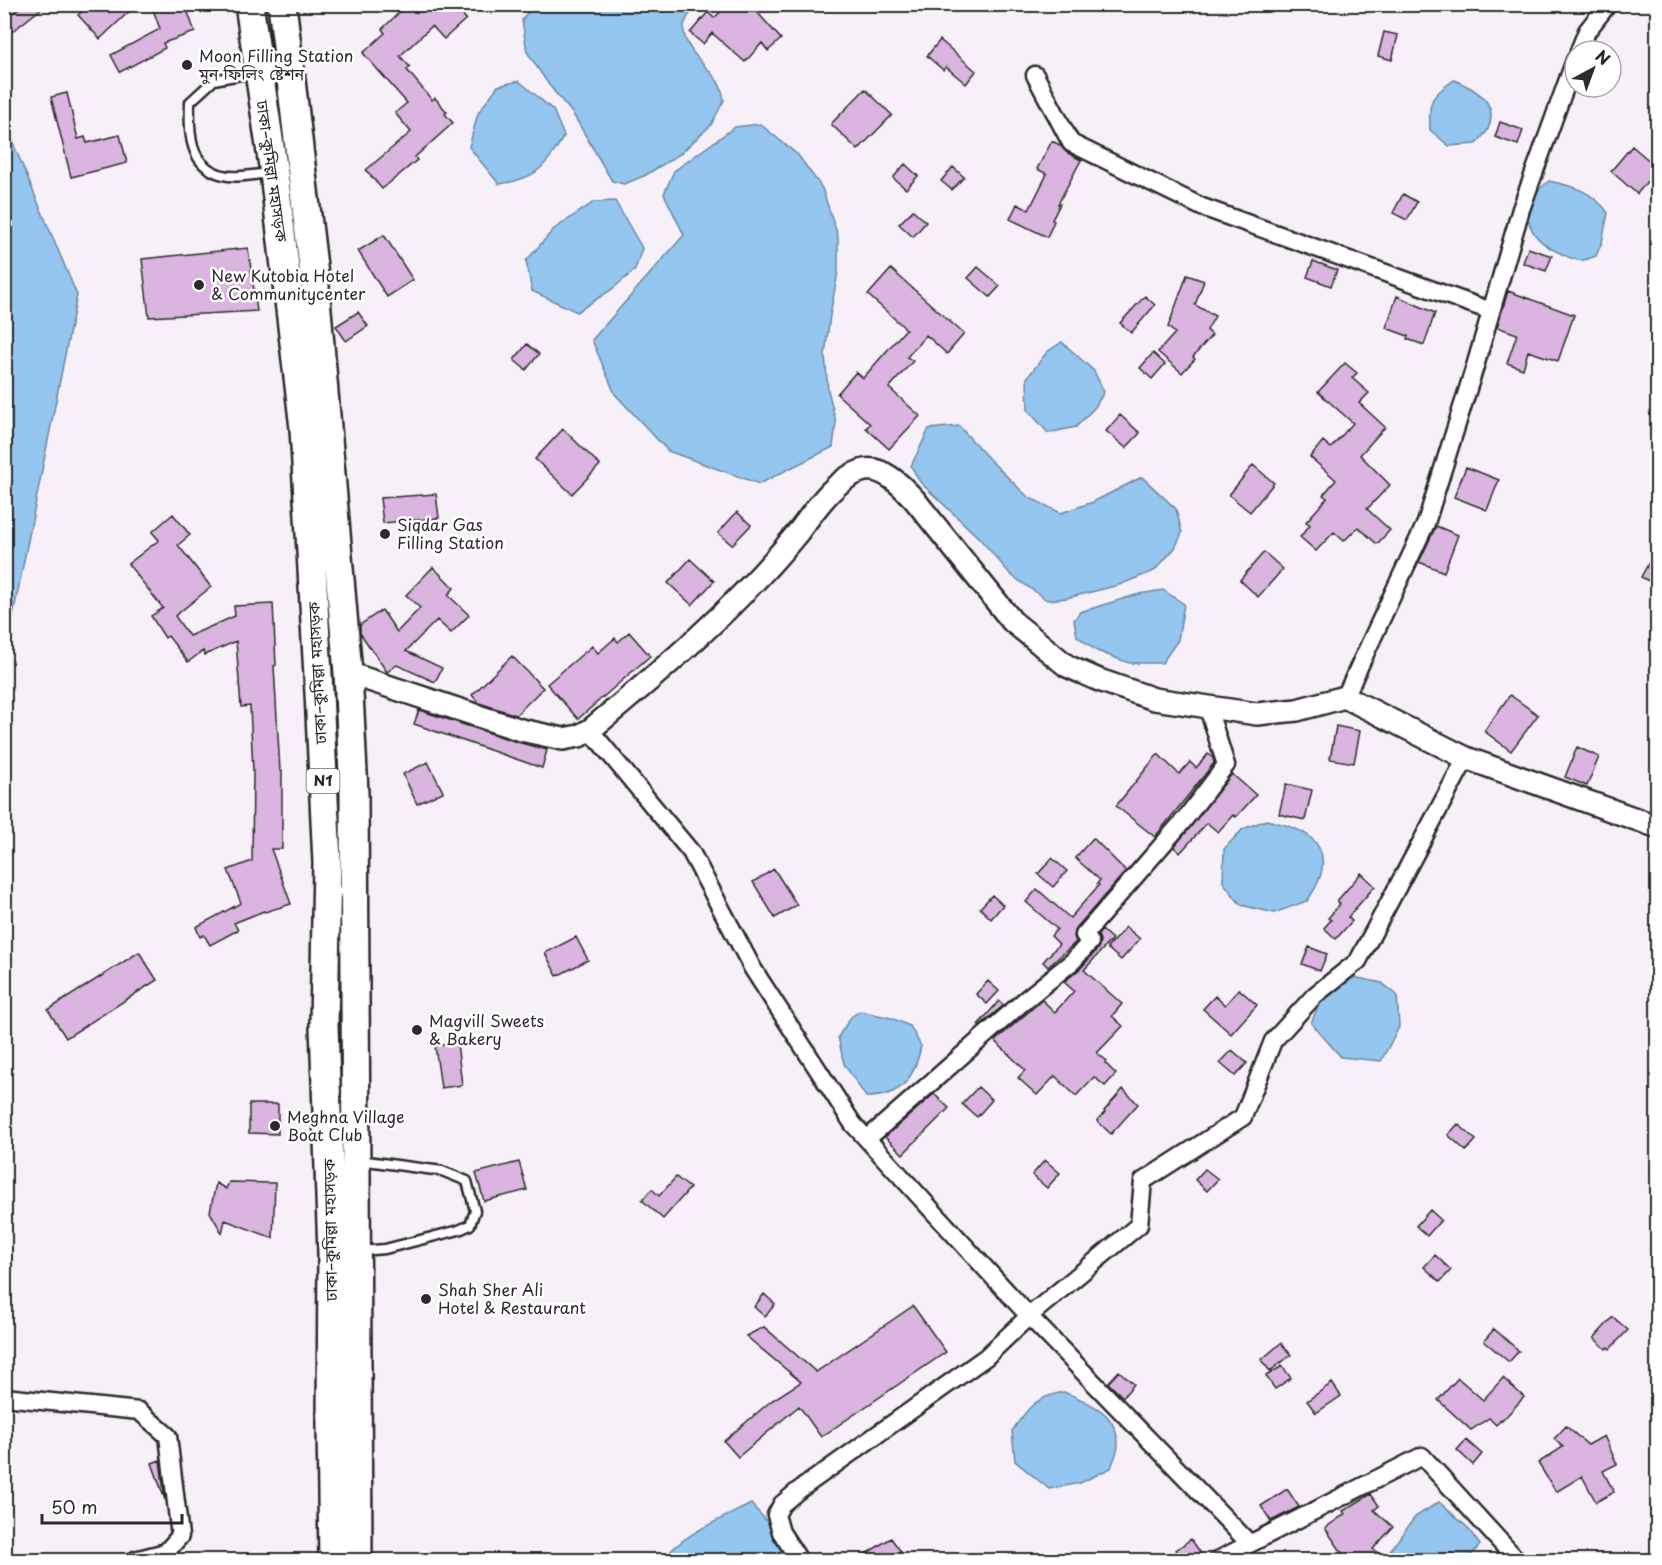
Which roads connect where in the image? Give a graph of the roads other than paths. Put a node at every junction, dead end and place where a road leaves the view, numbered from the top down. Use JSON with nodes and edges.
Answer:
{"nodes":[{"id":1,"x":249,"y":4,"type":"edge"},
{"id":2,"x":282,"y":4,"type":"edge"},
{"id":3,"x":1608,"y":4,"type":"edge"},
{"id":4,"x":1584,"y":39,"type":"edge"},
{"id":5,"x":259,"y":71,"type":"junction"},
{"id":6,"x":1035,"y":75,"type":"dead end"},
{"id":7,"x":1563,"y":93,"type":"edge"},
{"id":8,"x":274,"y":173,"type":"junction"},
{"id":9,"x":1491,"y":311,"type":"junction"},
{"id":10,"x":348,"y":673,"type":"junction"},
{"id":11,"x":1345,"y":697,"type":"junction"},
{"id":12,"x":1208,"y":708,"type":"junction"},
{"id":13,"x":590,"y":730,"type":"junction"},
{"id":14,"x":1466,"y":758,"type":"junction"},
{"id":15,"x":1658,"y":827,"type":"edge"},
{"id":16,"x":867,"y":1139,"type":"junction"},
{"id":17,"x":356,"y":1160,"type":"junction"},
{"id":18,"x":358,"y":1252,"type":"junction"},
{"id":19,"x":1029,"y":1316,"type":"junction"},
{"id":20,"x":4,"y":1396,"type":"edge"},
{"id":21,"x":1250,"y":1543,"type":"junction"},
{"id":22,"x":135,"y":1560,"type":"edge"},
{"id":23,"x":333,"y":1560,"type":"edge"},
{"id":24,"x":358,"y":1560,"type":"edge"},
{"id":25,"x":799,"y":1560,"type":"edge"},
{"id":26,"x":1218,"y":1560,"type":"edge"},
{"id":27,"x":1517,"y":1560,"type":"edge"}],
"edges":[{"from":1,"to":5,"type":"highway","name":"ঢাকা–কুমিল্লা মহাসড়ক","number":"N1"},
{"from":2,"to":10,"type":"highway","name":"ঢাকা–কুমিল্লা মহাসড়ক","number":"N1"},
{"from":3,"to":4,"type":"street"},
{"from":5,"to":8,"type":"highway","name":"ঢাকা–কুমিল্লা মহাসড়ক","number":"N1"},
{"from":5,"to":8,"type":"lane"},
{"from":6,"to":9,"type":"street"},
{"from":7,"to":9,"type":"street"},
{"from":8,"to":23,"type":"highway","name":"ঢাকা–কুমিল্লা মহাসড়ক","number":"N1"},
{"from":9,"to":11,"type":"street"},
{"from":10,"to":13,"type":"street"},
{"from":10,"to":17,"type":"highway","name":"ঢাকা–কুমিল্লা মহাসড়ক","number":"N1"},
{"from":11,"to":12,"type":"street"},
{"from":11,"to":14,"type":"street"},
{"from":12,"to":13,"type":"street"},
{"from":12,"to":16,"type":"street"},
{"from":13,"to":16,"type":"street"},
{"from":14,"to":15,"type":"street"},
{"from":14,"to":19,"type":"street"},
{"from":16,"to":19,"type":"street"},
{"from":17,"to":18,"type":"highway","name":"ঢাকা–কুমিল্লা মহাসড়ক","number":"N1"},
{"from":17,"to":18,"type":"lane"},
{"from":18,"to":24,"type":"highway","name":"ঢাকা–কুমিল্লা মহাসড়ক","number":"N1"},
{"from":19,"to":21,"type":"street"},
{"from":19,"to":25,"type":"street"},
{"from":20,"to":22,"type":"street"},
{"from":21,"to":26,"type":"street"},
{"from":21,"to":27,"type":"street"}]}
